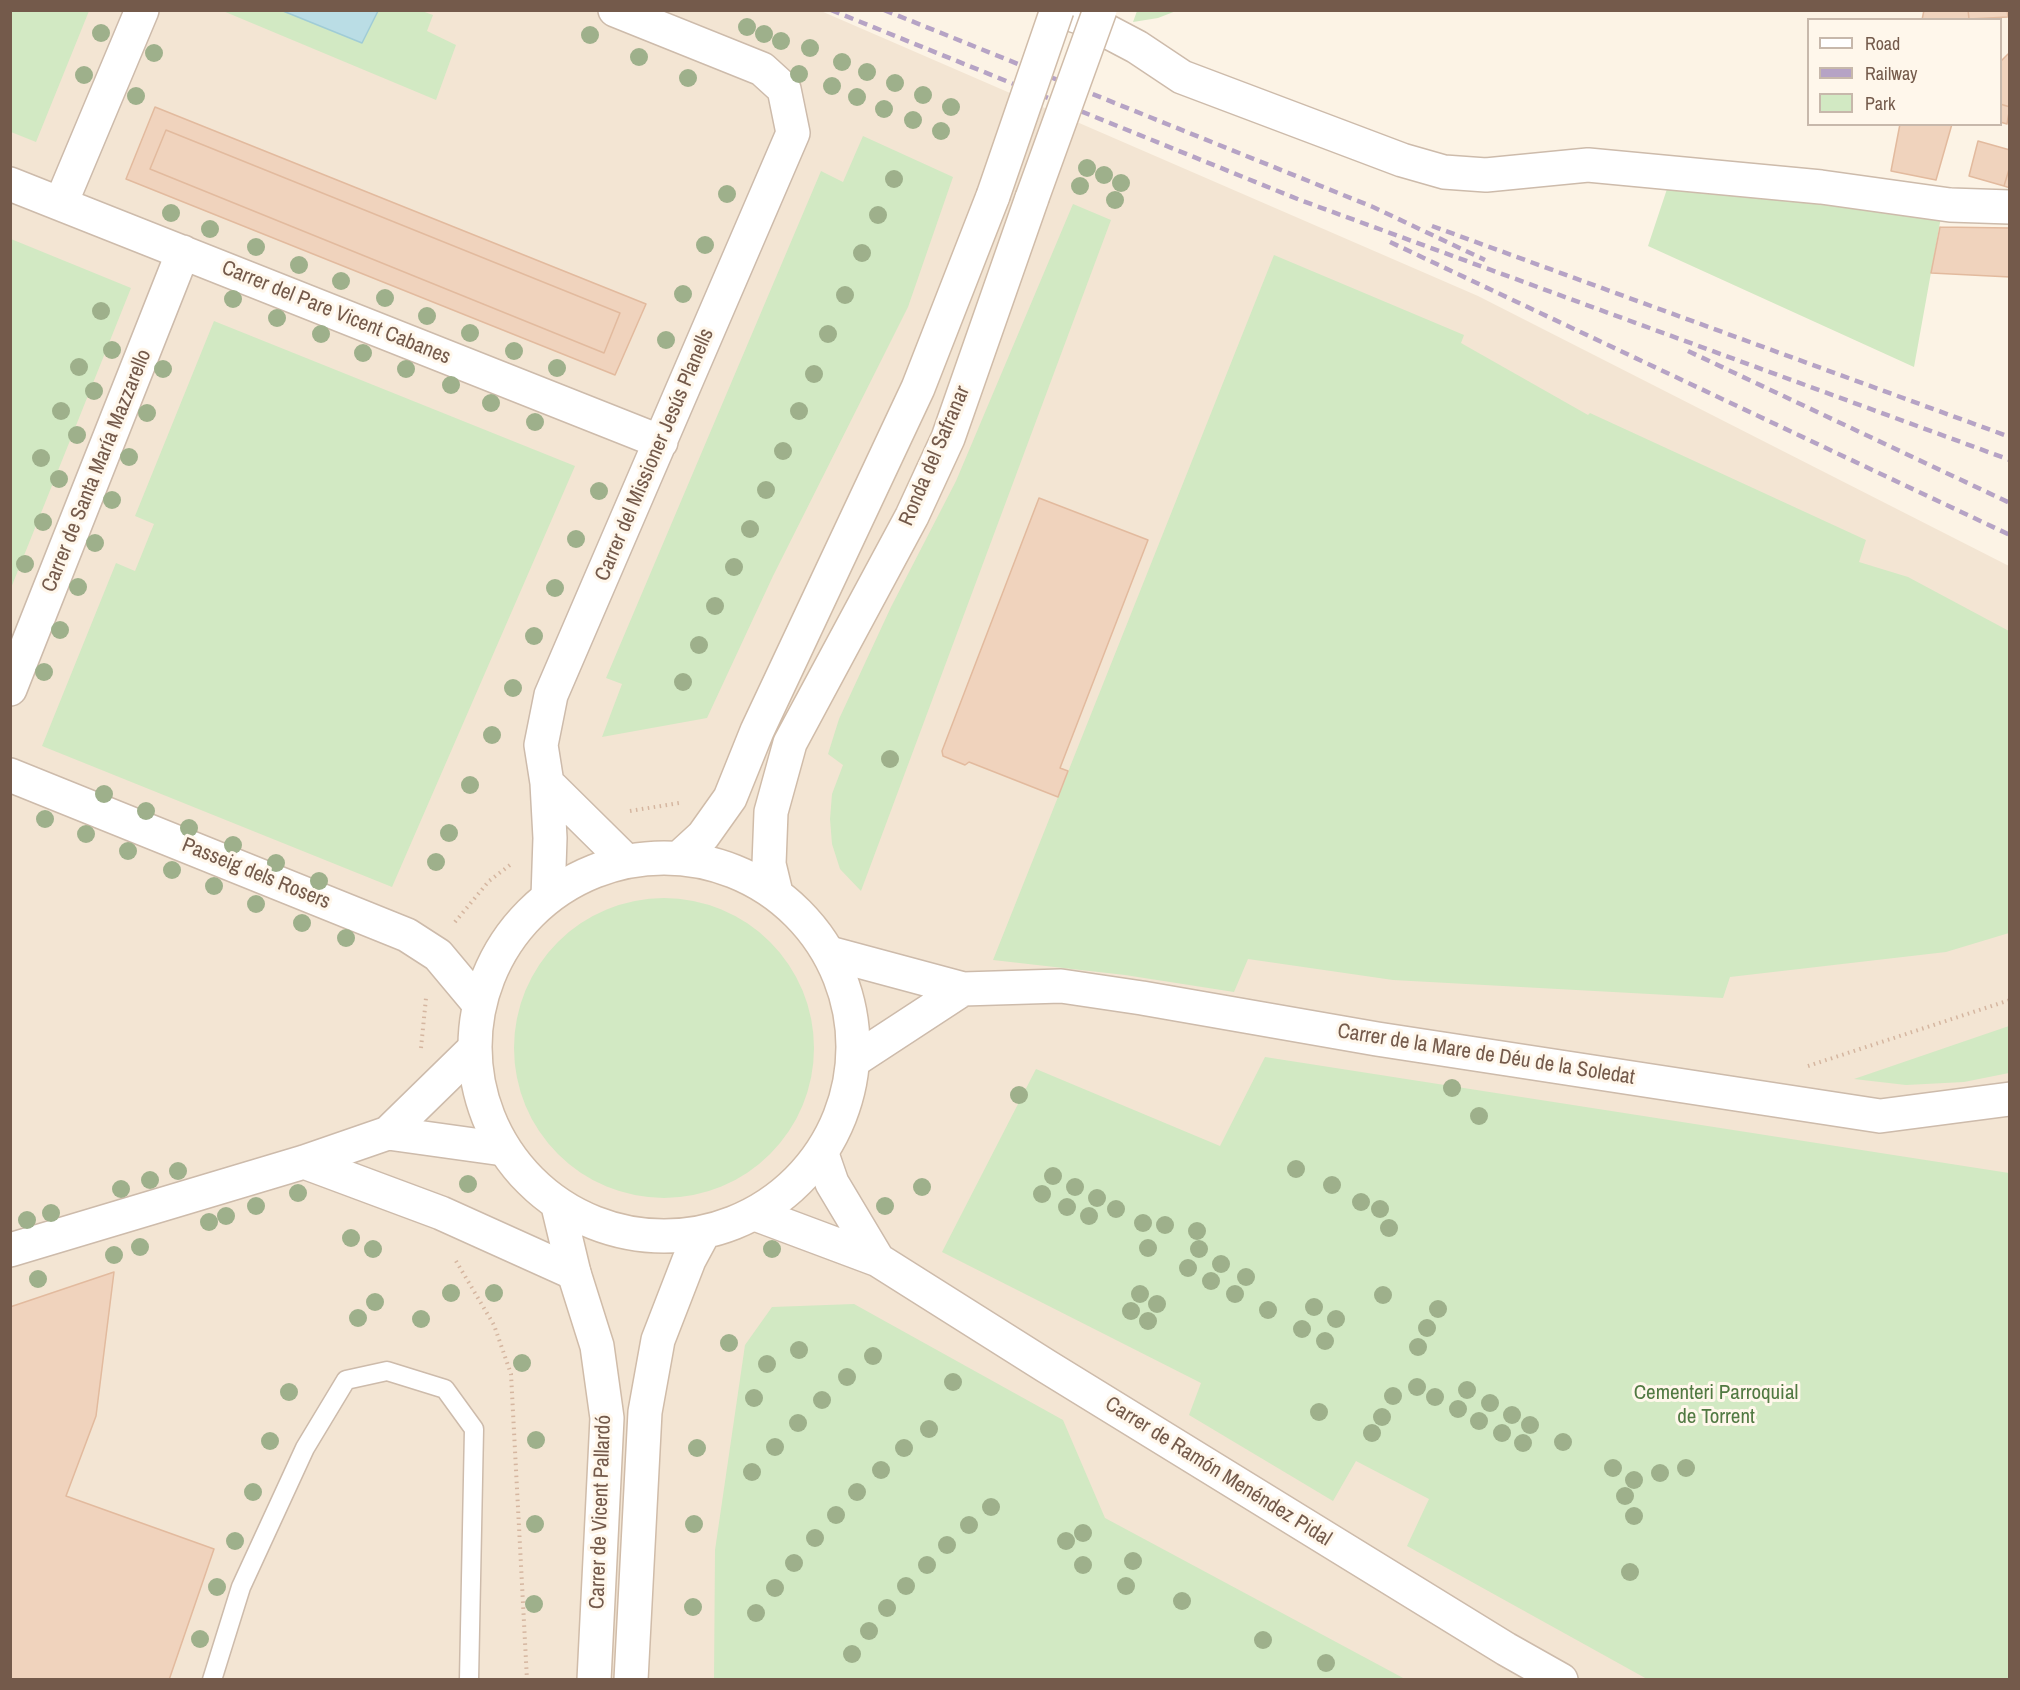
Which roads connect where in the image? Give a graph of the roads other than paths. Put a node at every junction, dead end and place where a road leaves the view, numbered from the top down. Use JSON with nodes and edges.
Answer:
{"nodes":[{"id":1,"x":142,"y":10,"type":"edge"},
{"id":2,"x":615,"y":10,"type":"edge"},
{"id":3,"x":1058,"y":10,"type":"edge"},
{"id":4,"x":1100,"y":10,"type":"edge"},
{"id":5,"x":10,"y":184,"type":"edge"},
{"id":6,"x":61,"y":204,"type":"junction"},
{"id":7,"x":2010,"y":207,"type":"edge"},
{"id":8,"x":183,"y":252,"type":"junction"},
{"id":9,"x":661,"y":442,"type":"junction"},
{"id":10,"x":10,"y":689,"type":"edge"},
{"id":11,"x":10,"y":775,"type":"edge"},
{"id":12,"x":547,"y":783,"type":"junction"},
{"id":13,"x":679,"y":858,"type":"junction"},
{"id":14,"x":626,"y":861,"type":"junction"},
{"id":15,"x":776,"y":893,"type":"junction"},
{"id":16,"x":548,"y":897,"type":"junction"},
{"id":17,"x":829,"y":953,"type":"junction"},
{"id":18,"x":963,"y":989,"type":"junction"},
{"id":19,"x":479,"y":1004,"type":"junction"},
{"id":20,"x":474,"y":1049,"type":"junction"},
{"id":21,"x":853,"y":1061,"type":"junction"},
{"id":22,"x":2010,"y":1099,"type":"edge"},
{"id":23,"x":388,"y":1132,"type":"junction"},
{"id":24,"x":502,"y":1149,"type":"junction"},
{"id":25,"x":822,"y":1154,"type":"junction"},
{"id":26,"x":304,"y":1162,"type":"junction"},
{"id":27,"x":558,"y":1206,"type":"junction"},
{"id":28,"x":755,"y":1214,"type":"junction"},
{"id":29,"x":704,"y":1234,"type":"junction"},
{"id":30,"x":10,"y":1250,"type":"edge"},
{"id":31,"x":878,"y":1260,"type":"junction"},
{"id":32,"x":574,"y":1273,"type":"junction"},
{"id":33,"x":212,"y":1680,"type":"edge"},
{"id":34,"x":469,"y":1680,"type":"edge"},
{"id":35,"x":594,"y":1680,"type":"edge"},
{"id":36,"x":631,"y":1680,"type":"edge"},
{"id":37,"x":1562,"y":1680,"type":"edge"}],
"edges":[{"from":1,"to":6,"type":"street"},
{"from":2,"to":9,"type":"street","name":"Carrer del Missioner Jesús Planells"},
{"from":3,"to":7,"type":"street"},
{"from":3,"to":13,"type":"street","name":"Ronda del Safranar","bridge":true},
{"from":4,"to":15,"type":"street","name":"Ronda del Safranar","bridge":true},
{"from":5,"to":6,"type":"street","name":"Carrer del Pare Vicent Cabanes"},
{"from":6,"to":8,"type":"street","name":"Carrer del Pare Vicent Cabanes"},
{"from":8,"to":9,"type":"street","name":"Carrer del Pare Vicent Cabanes"},
{"from":8,"to":10,"type":"street","name":"Carrer de Santa María Mazzarello"},
{"from":9,"to":12,"type":"street","name":"Carrer del Missioner Jesús Planells"},
{"from":11,"to":19,"type":"street","name":"Passeig dels Rosers"},
{"from":12,"to":14,"type":"street"},
{"from":12,"to":16,"type":"street","name":"Carrer del Missioner Jesús Planells"},
{"from":13,"to":14,"type":"street"},
{"from":13,"to":15,"type":"street"},
{"from":14,"to":16,"type":"street"},
{"from":15,"to":17,"type":"street"},
{"from":16,"to":19,"type":"street"},
{"from":17,"to":18,"type":"street","name":"Carrer de la Mare de Déu de la Soledat"},
{"from":17,"to":21,"type":"street"},
{"from":18,"to":21,"type":"street"},
{"from":18,"to":22,"type":"street","name":"Carrer de la Mare de Déu de la Soledat"},
{"from":19,"to":20,"type":"street"},
{"from":20,"to":23,"type":"street"},
{"from":20,"to":24,"type":"street"},
{"from":21,"to":25,"type":"street"},
{"from":23,"to":24,"type":"street"},
{"from":23,"to":26,"type":"street"},
{"from":24,"to":27,"type":"street"},
{"from":25,"to":28,"type":"street"},
{"from":25,"to":31,"type":"street","name":"Carrer de Ramón Menéndez Pidal"},
{"from":26,"to":30,"type":"street"},
{"from":26,"to":32,"type":"street"},
{"from":27,"to":29,"type":"street"},
{"from":27,"to":32,"type":"street","name":"Carrer de Vicent Pallardó"},
{"from":28,"to":29,"type":"street"},
{"from":28,"to":31,"type":"street","name":"Carrer de Ramón Menéndez Pidal"},
{"from":29,"to":36,"type":"street","name":"Carrer de Vicent Pallardó"},
{"from":31,"to":37,"type":"street","name":"Carrer de Ramón Menéndez Pidal"},
{"from":32,"to":35,"type":"street","name":"Carrer de Vicent Pallardó"},
{"from":33,"to":34,"type":"lane"}]}
